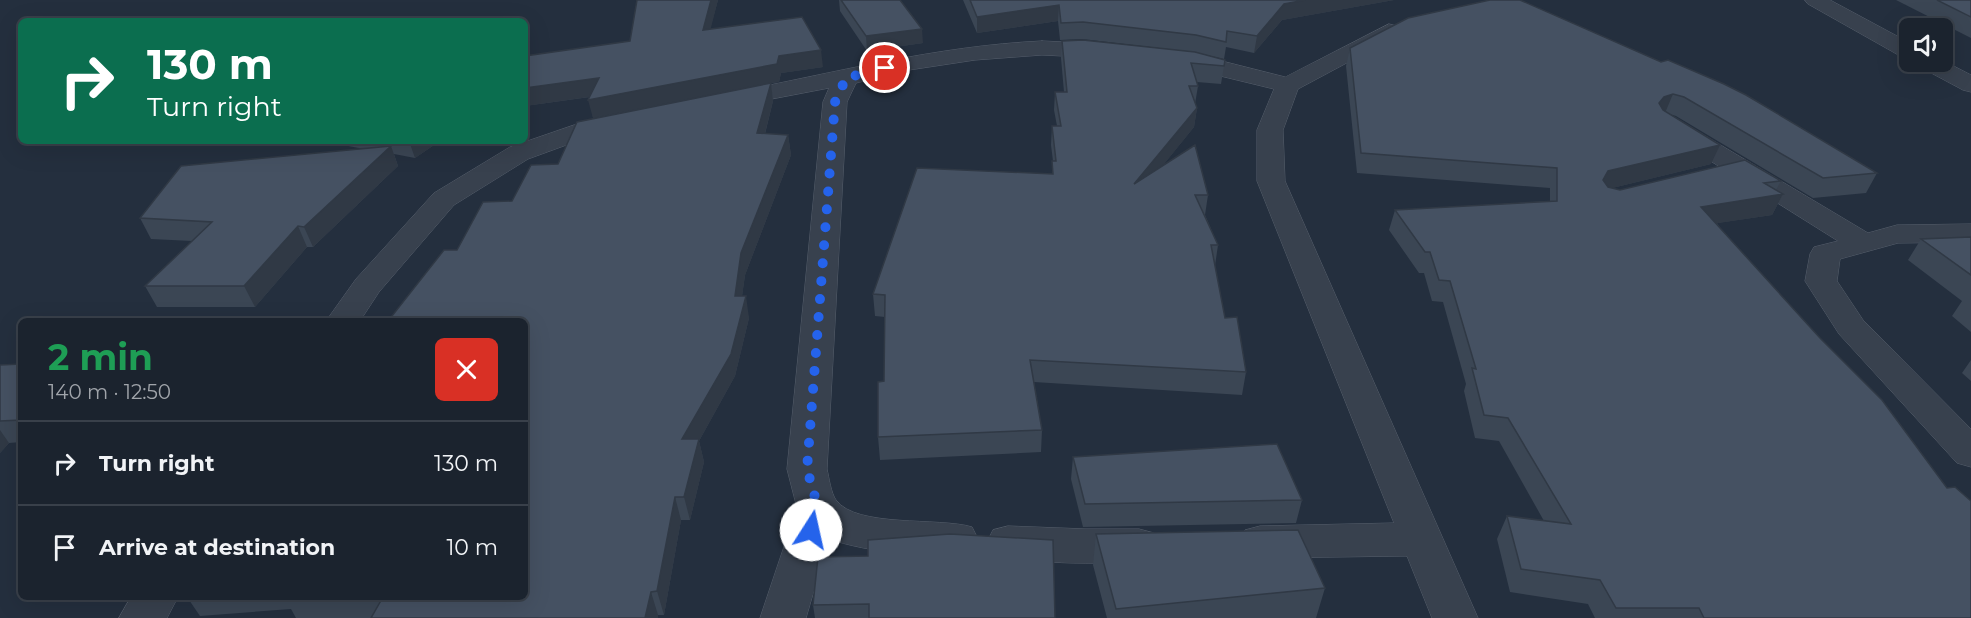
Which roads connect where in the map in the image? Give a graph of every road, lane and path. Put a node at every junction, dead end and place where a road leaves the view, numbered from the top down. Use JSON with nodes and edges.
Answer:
{"nodes":[{"id":1,"x":1815,"y":0,"type":"edge"},
{"id":2,"x":1407,"y":25,"type":"edge"},
{"id":3,"x":1899,"y":46,"type":"edge"},
{"id":4,"x":1947,"y":72,"type":"edge"},
{"id":5,"x":846,"y":78,"type":"junction"},
{"id":6,"x":1971,"y":85,"type":"edge"},
{"id":7,"x":1288,"y":86,"type":"junction"},
{"id":8,"x":707,"y":104,"type":"edge"},
{"id":9,"x":639,"y":118,"type":"edge"},
{"id":10,"x":1666,"y":123,"type":"edge"},
{"id":11,"x":1740,"y":168,"type":"junction"},
{"id":12,"x":1708,"y":176,"type":"edge"},
{"id":13,"x":1971,"y":233,"type":"edge"},
{"id":14,"x":1863,"y":243,"type":"junction"},
{"id":15,"x":346,"y":318,"type":"edge"},
{"id":16,"x":1971,"y":453,"type":"edge"},
{"id":17,"x":818,"y":508,"type":"junction"},
{"id":18,"x":1420,"y":539,"type":"junction"},
{"id":19,"x":1229,"y":543,"type":"edge"},
{"id":20,"x":1169,"y":544,"type":"edge"},
{"id":21,"x":154,"y":600,"type":"edge"},
{"id":22,"x":142,"y":618,"type":"edge"},
{"id":23,"x":783,"y":618,"type":"edge"},
{"id":24,"x":1455,"y":618,"type":"edge"}],
"edges":[{"from":1,"to":3,"type":"street"},
{"from":2,"to":7,"type":"street"},
{"from":4,"to":6,"type":"street"},
{"from":5,"to":7,"type":"street"},
{"from":5,"to":8,"type":"street"},
{"from":5,"to":17,"type":"street"},
{"from":7,"to":18,"type":"street"},
{"from":9,"to":15,"type":"street"},
{"from":10,"to":11,"type":"street"},
{"from":11,"to":12,"type":"street"},
{"from":11,"to":14,"type":"street"},
{"from":13,"to":14,"type":"street"},
{"from":14,"to":16,"type":"street"},
{"from":17,"to":20,"type":"street"},
{"from":17,"to":23,"type":"street"},
{"from":18,"to":19,"type":"street"},
{"from":18,"to":24,"type":"street"},
{"from":21,"to":22,"type":"street"}]}
